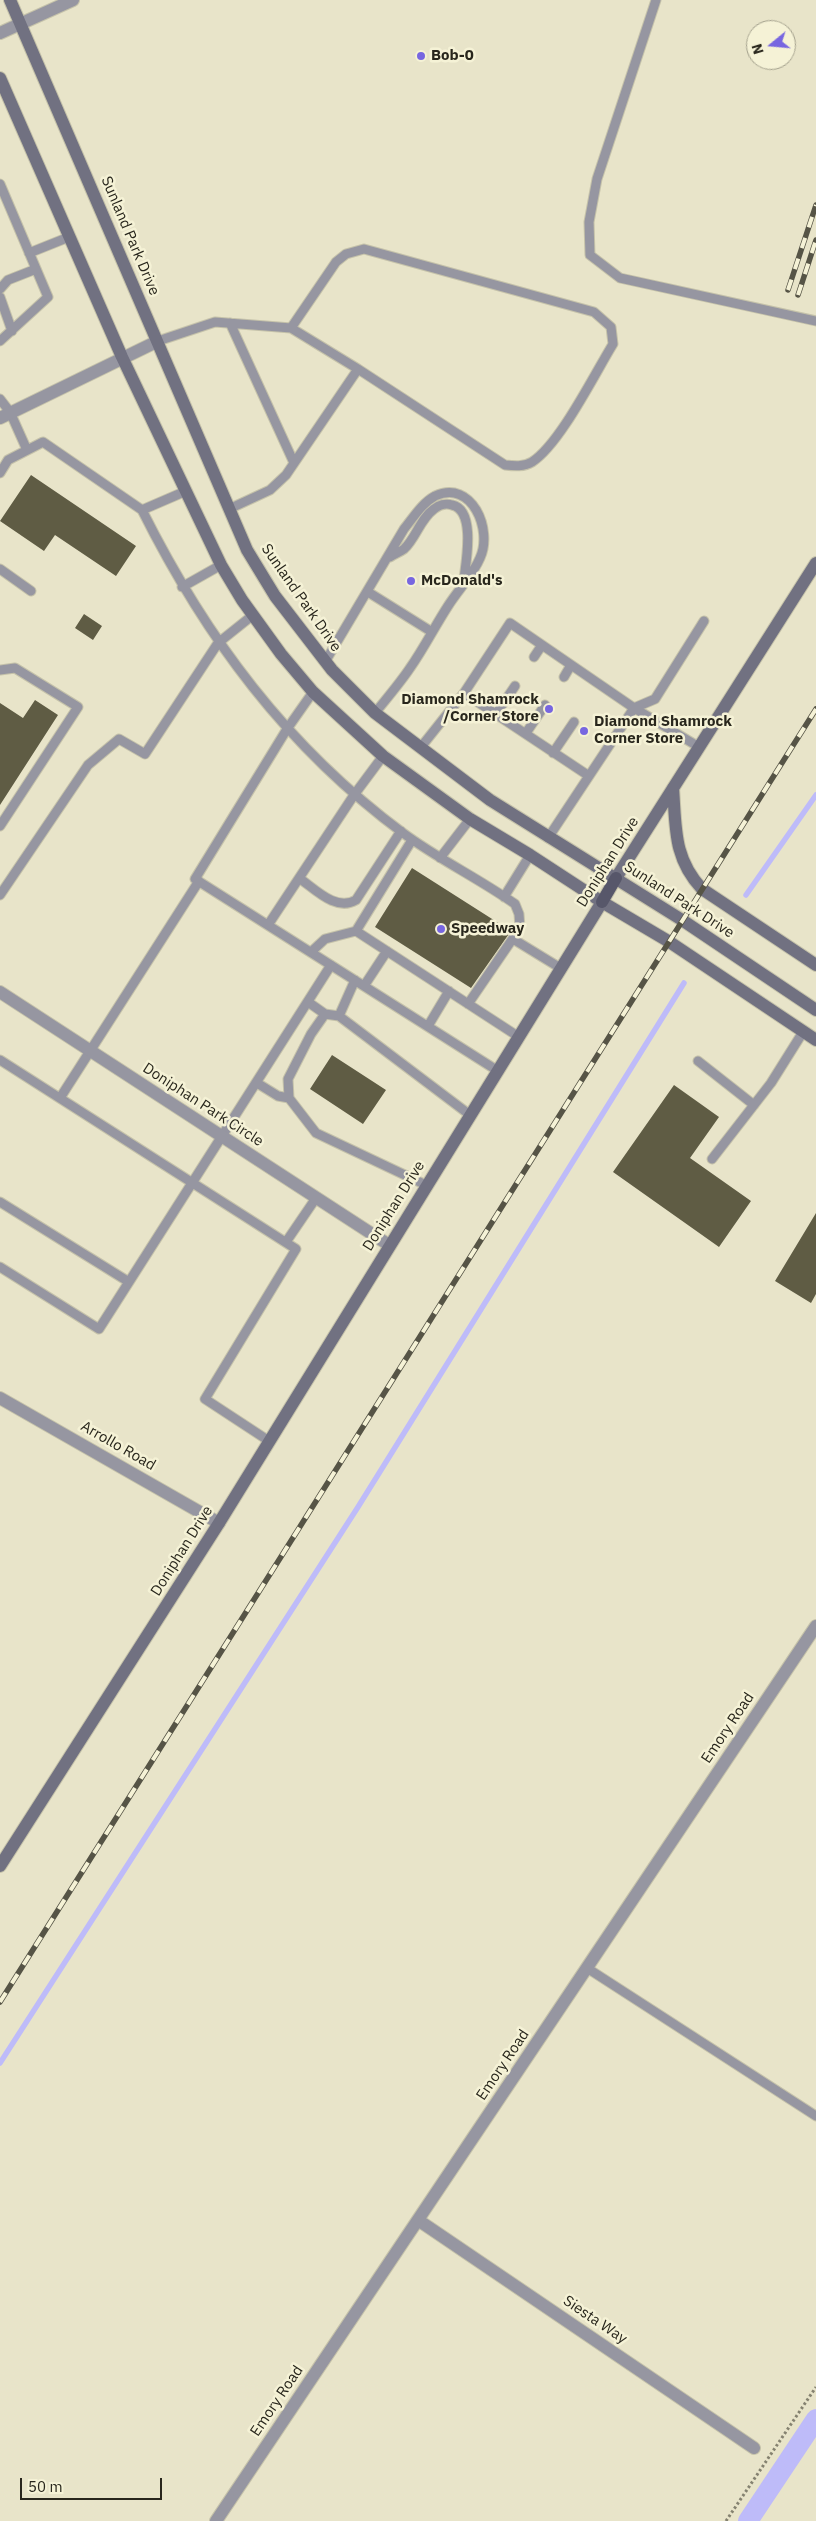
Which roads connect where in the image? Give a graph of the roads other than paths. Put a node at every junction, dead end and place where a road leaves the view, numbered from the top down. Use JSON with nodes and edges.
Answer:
{"nodes":[{"id":1,"x":10,"y":0,"type":"edge"},
{"id":2,"x":73,"y":0,"type":"edge"},
{"id":3,"x":656,"y":0,"type":"edge"},
{"id":4,"x":21,"y":24,"type":"junction"},
{"id":5,"x":0,"y":33,"type":"edge"},
{"id":6,"x":0,"y":78,"type":"edge"},
{"id":7,"x":4,"y":100,"type":"edge"},
{"id":8,"x":0,"y":184,"type":"edge"},
{"id":9,"x":69,"y":237,"type":"junction"},
{"id":10,"x":29,"y":253,"type":"junction"},
{"id":11,"x":36,"y":269,"type":"junction"},
{"id":12,"x":0,"y":289,"type":"edge"},
{"id":13,"x":0,"y":297,"type":"edge"},
{"id":14,"x":816,"y":321,"type":"edge"},
{"id":15,"x":230,"y":324,"type":"junction"},
{"id":16,"x":291,"y":328,"type":"junction"},
{"id":17,"x":12,"y":330,"type":"junction"},
{"id":18,"x":0,"y":341,"type":"edge"},
{"id":19,"x":158,"y":341,"type":"junction"},
{"id":20,"x":122,"y":357,"type":"junction"},
{"id":21,"x":358,"y":369,"type":"junction"},
{"id":22,"x":0,"y":399,"type":"edge"},
{"id":23,"x":5,"y":415,"type":"edge"},
{"id":24,"x":27,"y":450,"type":"junction"},
{"id":25,"x":294,"y":463,"type":"junction"},
{"id":26,"x":0,"y":473,"type":"edge"},
{"id":27,"x":186,"y":491,"type":"junction"},
{"id":28,"x":229,"y":509,"type":"junction"},
{"id":29,"x":142,"y":510,"type":"junction"},
{"id":30,"x":388,"y":558,"type":"junction"},
{"id":31,"x":816,"y":563,"type":"edge"},
{"id":32,"x":221,"y":565,"type":"junction"},
{"id":33,"x":0,"y":569,"type":"edge"},
{"id":34,"x":464,"y":582,"type":"junction"},
{"id":35,"x":182,"y":587,"type":"junction"},
{"id":36,"x":31,"y":591,"type":"dead end"},
{"id":37,"x":368,"y":592,"type":"junction"},
{"id":38,"x":253,"y":615,"type":"junction"},
{"id":39,"x":704,"y":621,"type":"dead end"},
{"id":40,"x":432,"y":632,"type":"junction"},
{"id":41,"x":218,"y":643,"type":"junction"},
{"id":42,"x":542,"y":645,"type":"junction"},
{"id":43,"x":534,"y":657,"type":"dead end"},
{"id":44,"x":325,"y":662,"type":"junction"},
{"id":45,"x":571,"y":664,"type":"junction"},
{"id":46,"x":0,"y":670,"type":"edge"},
{"id":47,"x":564,"y":677,"type":"dead end"},
{"id":48,"x":515,"y":686,"type":"dead end"},
{"id":49,"x":313,"y":692,"type":"junction"},
{"id":50,"x":464,"y":693,"type":"junction"},
{"id":51,"x":545,"y":705,"type":"dead end"},
{"id":52,"x":634,"y":708,"type":"junction"},
{"id":53,"x":376,"y":713,"type":"junction"},
{"id":54,"x":496,"y":714,"type":"junction"},
{"id":55,"x":574,"y":722,"type":"dead end"},
{"id":56,"x":287,"y":729,"type":"junction"},
{"id":57,"x":526,"y":733,"type":"junction"},
{"id":58,"x":421,"y":747,"type":"junction"},
{"id":59,"x":700,"y":747,"type":"junction"},
{"id":60,"x":554,"y":752,"type":"junction"},
{"id":61,"x":383,"y":756,"type":"junction"},
{"id":62,"x":590,"y":776,"type":"junction"},
{"id":63,"x":674,"y":788,"type":"junction"},
{"id":64,"x":354,"y":795,"type":"junction"},
{"id":65,"x":470,"y":819,"type":"junction"},
{"id":66,"x":0,"y":826,"type":"edge"},
{"id":67,"x":401,"y":831,"type":"junction"},
{"id":68,"x":548,"y":838,"type":"junction"},
{"id":69,"x":412,"y":840,"type":"junction"},
{"id":70,"x":530,"y":855,"type":"junction"},
{"id":71,"x":440,"y":858,"type":"junction"},
{"id":72,"x":299,"y":878,"type":"junction"},
{"id":73,"x":616,"y":878,"type":"junction"},
{"id":74,"x":199,"y":882,"type":"junction"},
{"id":75,"x":0,"y":895,"type":"edge"},
{"id":76,"x":504,"y":897,"type":"junction"},
{"id":77,"x":602,"y":902,"type":"junction"},
{"id":78,"x":268,"y":925,"type":"junction"},
{"id":79,"x":356,"y":931,"type":"junction"},
{"id":80,"x":512,"y":939,"type":"junction"},
{"id":81,"x":387,"y":951,"type":"junction"},
{"id":82,"x":311,"y":952,"type":"junction"},
{"id":83,"x":331,"y":965,"type":"junction"},
{"id":84,"x":816,"y":965,"type":"edge"},
{"id":85,"x":562,"y":969,"type":"junction"},
{"id":86,"x":356,"y":980,"type":"junction"},
{"id":87,"x":364,"y":986,"type":"junction"},
{"id":88,"x":449,"y":991,"type":"junction"},
{"id":89,"x":0,"y":992,"type":"edge"},
{"id":90,"x":308,"y":1002,"type":"junction"},
{"id":91,"x":468,"y":1004,"type":"junction"},
{"id":92,"x":816,"y":1010,"type":"edge"},
{"id":93,"x":325,"y":1014,"type":"junction"},
{"id":94,"x":339,"y":1016,"type":"junction"},
{"id":95,"x":428,"y":1026,"type":"junction"},
{"id":96,"x":803,"y":1032,"type":"junction"},
{"id":97,"x":519,"y":1037,"type":"junction"},
{"id":98,"x":816,"y":1040,"type":"edge"},
{"id":99,"x":91,"y":1051,"type":"junction"},
{"id":100,"x":0,"y":1060,"type":"edge"},
{"id":101,"x":698,"y":1061,"type":"dead end"},
{"id":102,"x":498,"y":1071,"type":"junction"},
{"id":103,"x":257,"y":1083,"type":"junction"},
{"id":104,"x":60,"y":1098,"type":"junction"},
{"id":105,"x":288,"y":1098,"type":"junction"},
{"id":106,"x":754,"y":1105,"type":"junction"},
{"id":107,"x":470,"y":1115,"type":"junction"},
{"id":108,"x":223,"y":1137,"type":"junction"},
{"id":109,"x":712,"y":1159,"type":"dead end"},
{"id":110,"x":194,"y":1183,"type":"junction"},
{"id":111,"x":426,"y":1185,"type":"junction"},
{"id":112,"x":316,"y":1198,"type":"junction"},
{"id":113,"x":0,"y":1202,"type":"edge"},
{"id":114,"x":286,"y":1242,"type":"junction"},
{"id":115,"x":389,"y":1245,"type":"junction"},
{"id":116,"x":0,"y":1267,"type":"edge"},
{"id":117,"x":129,"y":1282,"type":"junction"},
{"id":118,"x":0,"y":1398,"type":"edge"},
{"id":119,"x":269,"y":1441,"type":"junction"},
{"id":120,"x":219,"y":1523,"type":"junction"},
{"id":121,"x":816,"y":1626,"type":"edge"},
{"id":122,"x":0,"y":1866,"type":"edge"},
{"id":123,"x":587,"y":1968,"type":"junction"},
{"id":124,"x":816,"y":2116,"type":"edge"},
{"id":125,"x":418,"y":2220,"type":"junction"},
{"id":126,"x":754,"y":2448,"type":"dead end"},
{"id":127,"x":216,"y":2521,"type":"edge"}],
"edges":[{"from":1,"to":4,"type":"main road","name":"Sunland Park Drive"},
{"from":2,"to":4,"type":"street"},
{"from":3,"to":14,"type":"lane"},
{"from":4,"to":5,"type":"street"},
{"from":4,"to":19,"type":"main road","name":"Sunland Park Drive"},
{"from":6,"to":7,"type":"main road"},
{"from":7,"to":9,"type":"main road"},
{"from":8,"to":10,"type":"lane"},
{"from":9,"to":10,"type":"lane"},
{"from":9,"to":20,"type":"main road"},
{"from":10,"to":11,"type":"lane"},
{"from":11,"to":12,"type":"lane"},
{"from":11,"to":17,"type":"lane"},
{"from":13,"to":17,"type":"lane"},
{"from":15,"to":16,"type":"lane"},
{"from":15,"to":19,"type":"lane"},
{"from":15,"to":25,"type":"lane"},
{"from":16,"to":21,"type":"lane"},
{"from":16,"to":21,"type":"lane"},
{"from":17,"to":18,"type":"lane"},
{"from":19,"to":20,"type":"street"},
{"from":19,"to":28,"type":"main road","name":"Sunland Park Drive"},
{"from":20,"to":23,"type":"street"},
{"from":20,"to":27,"type":"main road"},
{"from":21,"to":25,"type":"lane"},
{"from":22,"to":23,"type":"lane"},
{"from":23,"to":24,"type":"lane"},
{"from":24,"to":26,"type":"lane"},
{"from":24,"to":29,"type":"lane"},
{"from":25,"to":28,"type":"lane"},
{"from":27,"to":29,"type":"lane"},
{"from":27,"to":32,"type":"main road"},
{"from":28,"to":44,"type":"main road","name":"Sunland Park Drive"},
{"from":29,"to":35,"type":"lane"},
{"from":30,"to":34,"type":"lane"},
{"from":30,"to":34,"type":"lane"},
{"from":30,"to":37,"type":"lane"},
{"from":31,"to":59,"type":"main road","name":"Doniphan Drive"},
{"from":32,"to":35,"type":"lane"},
{"from":32,"to":38,"type":"main road"},
{"from":33,"to":36,"type":"lane"},
{"from":34,"to":40,"type":"lane"},
{"from":35,"to":41,"type":"lane"},
{"from":37,"to":40,"type":"lane"},
{"from":37,"to":44,"type":"lane"},
{"from":38,"to":41,"type":"lane"},
{"from":38,"to":49,"type":"main road"},
{"from":39,"to":52,"type":"lane"},
{"from":40,"to":53,"type":"lane"},
{"from":41,"to":56,"type":"lane"},
{"from":41,"to":75,"type":"lane"},
{"from":42,"to":43,"type":"lane"},
{"from":42,"to":45,"type":"lane"},
{"from":42,"to":50,"type":"lane"},
{"from":44,"to":53,"type":"main road","name":"Sunland Park Drive"},
{"from":45,"to":47,"type":"lane"},
{"from":45,"to":52,"type":"lane"},
{"from":46,"to":66,"type":"lane"},
{"from":48,"to":54,"type":"lane"},
{"from":49,"to":56,"type":"lane"},
{"from":49,"to":61,"type":"main road"},
{"from":50,"to":54,"type":"lane"},
{"from":50,"to":58,"type":"lane"},
{"from":51,"to":57,"type":"lane"},
{"from":52,"to":59,"type":"lane"},
{"from":52,"to":62,"type":"lane"},
{"from":53,"to":58,"type":"main road","name":"Sunland Park Drive"},
{"from":54,"to":57,"type":"lane"},
{"from":55,"to":60,"type":"lane"},
{"from":56,"to":64,"type":"lane"},
{"from":56,"to":74,"type":"lane"},
{"from":57,"to":60,"type":"lane"},
{"from":58,"to":68,"type":"main road","name":"Sunland Park Drive"},
{"from":59,"to":63,"type":"main road","name":"Doniphan Drive"},
{"from":60,"to":62,"type":"lane"},
{"from":61,"to":64,"type":"lane"},
{"from":61,"to":65,"type":"main road"},
{"from":62,"to":68,"type":"lane"},
{"from":63,"to":73,"type":"main road","name":"Doniphan Drive"},
{"from":63,"to":84,"type":"main road"},
{"from":64,"to":67,"type":"lane"},
{"from":64,"to":72,"type":"lane"},
{"from":65,"to":70,"type":"main road"},
{"from":65,"to":71,"type":"lane"},
{"from":67,"to":69,"type":"lane"},
{"from":67,"to":72,"type":"lane"},
{"from":68,"to":73,"type":"main road","name":"Sunland Park Drive"},
{"from":69,"to":71,"type":"lane"},
{"from":69,"to":79,"type":"lane"},
{"from":70,"to":76,"type":"lane"},
{"from":70,"to":77,"type":"main road"},
{"from":71,"to":76,"type":"lane"},
{"from":72,"to":78,"type":"lane"},
{"from":73,"to":77,"type":"main road","name":"Doniphan Drive"},
{"from":73,"to":92,"type":"main road","name":"Sunland Park Drive"},
{"from":74,"to":78,"type":"lane"},
{"from":74,"to":99,"type":"lane"},
{"from":76,"to":80,"type":"lane"},
{"from":77,"to":85,"type":"main road","name":"Doniphan Drive"},
{"from":77,"to":96,"type":"main road"},
{"from":78,"to":82,"type":"lane"},
{"from":79,"to":81,"type":"lane"},
{"from":79,"to":82,"type":"lane"},
{"from":80,"to":85,"type":"lane"},
{"from":80,"to":91,"type":"lane"},
{"from":81,"to":87,"type":"lane"},
{"from":81,"to":88,"type":"lane"},
{"from":82,"to":83,"type":"lane"},
{"from":83,"to":86,"type":"lane"},
{"from":83,"to":90,"type":"lane"},
{"from":85,"to":97,"type":"main road","name":"Doniphan Drive"},
{"from":86,"to":87,"type":"lane"},
{"from":86,"to":94,"type":"lane"},
{"from":87,"to":95,"type":"lane"},
{"from":88,"to":91,"type":"lane"},
{"from":88,"to":95,"type":"lane"},
{"from":89,"to":99,"type":"street","name":"Doniphan Park Circle"},
{"from":90,"to":93,"type":"lane"},
{"from":90,"to":103,"type":"lane"},
{"from":91,"to":97,"type":"lane"},
{"from":93,"to":94,"type":"lane"},
{"from":93,"to":105,"type":"lane"},
{"from":94,"to":107,"type":"lane"},
{"from":95,"to":102,"type":"lane"},
{"from":96,"to":98,"type":"main road"},
{"from":96,"to":106,"type":"lane"},
{"from":97,"to":102,"type":"main road","name":"Doniphan Drive"},
{"from":99,"to":104,"type":"lane"},
{"from":99,"to":108,"type":"street","name":"Doniphan Park Circle"},
{"from":100,"to":104,"type":"lane"},
{"from":101,"to":106,"type":"lane"},
{"from":102,"to":107,"type":"main road","name":"Doniphan Drive"},
{"from":103,"to":105,"type":"lane"},
{"from":103,"to":108,"type":"lane"},
{"from":104,"to":110,"type":"lane"},
{"from":105,"to":111,"type":"lane"},
{"from":106,"to":109,"type":"lane"},
{"from":107,"to":111,"type":"main road","name":"Doniphan Drive"},
{"from":108,"to":110,"type":"lane"},
{"from":108,"to":112,"type":"street","name":"Doniphan Park Circle"},
{"from":110,"to":114,"type":"lane"},
{"from":110,"to":117,"type":"lane"},
{"from":111,"to":115,"type":"main road","name":"Doniphan Drive"},
{"from":112,"to":114,"type":"lane"},
{"from":112,"to":115,"type":"street","name":"Doniphan Park Circle"},
{"from":113,"to":117,"type":"lane"},
{"from":114,"to":119,"type":"lane"},
{"from":115,"to":119,"type":"main road","name":"Doniphan Drive"},
{"from":116,"to":117,"type":"lane"},
{"from":118,"to":120,"type":"street","name":"Arrollo Road"},
{"from":119,"to":120,"type":"main road","name":"Doniphan Drive"},
{"from":120,"to":122,"type":"main road","name":"Doniphan Drive"},
{"from":121,"to":123,"type":"street","name":"Emory Road"},
{"from":123,"to":124,"type":"lane"},
{"from":123,"to":125,"type":"street","name":"Emory Road"},
{"from":125,"to":126,"type":"street","name":"Siesta Way"},
{"from":125,"to":127,"type":"street","name":"Emory Road"}]}
